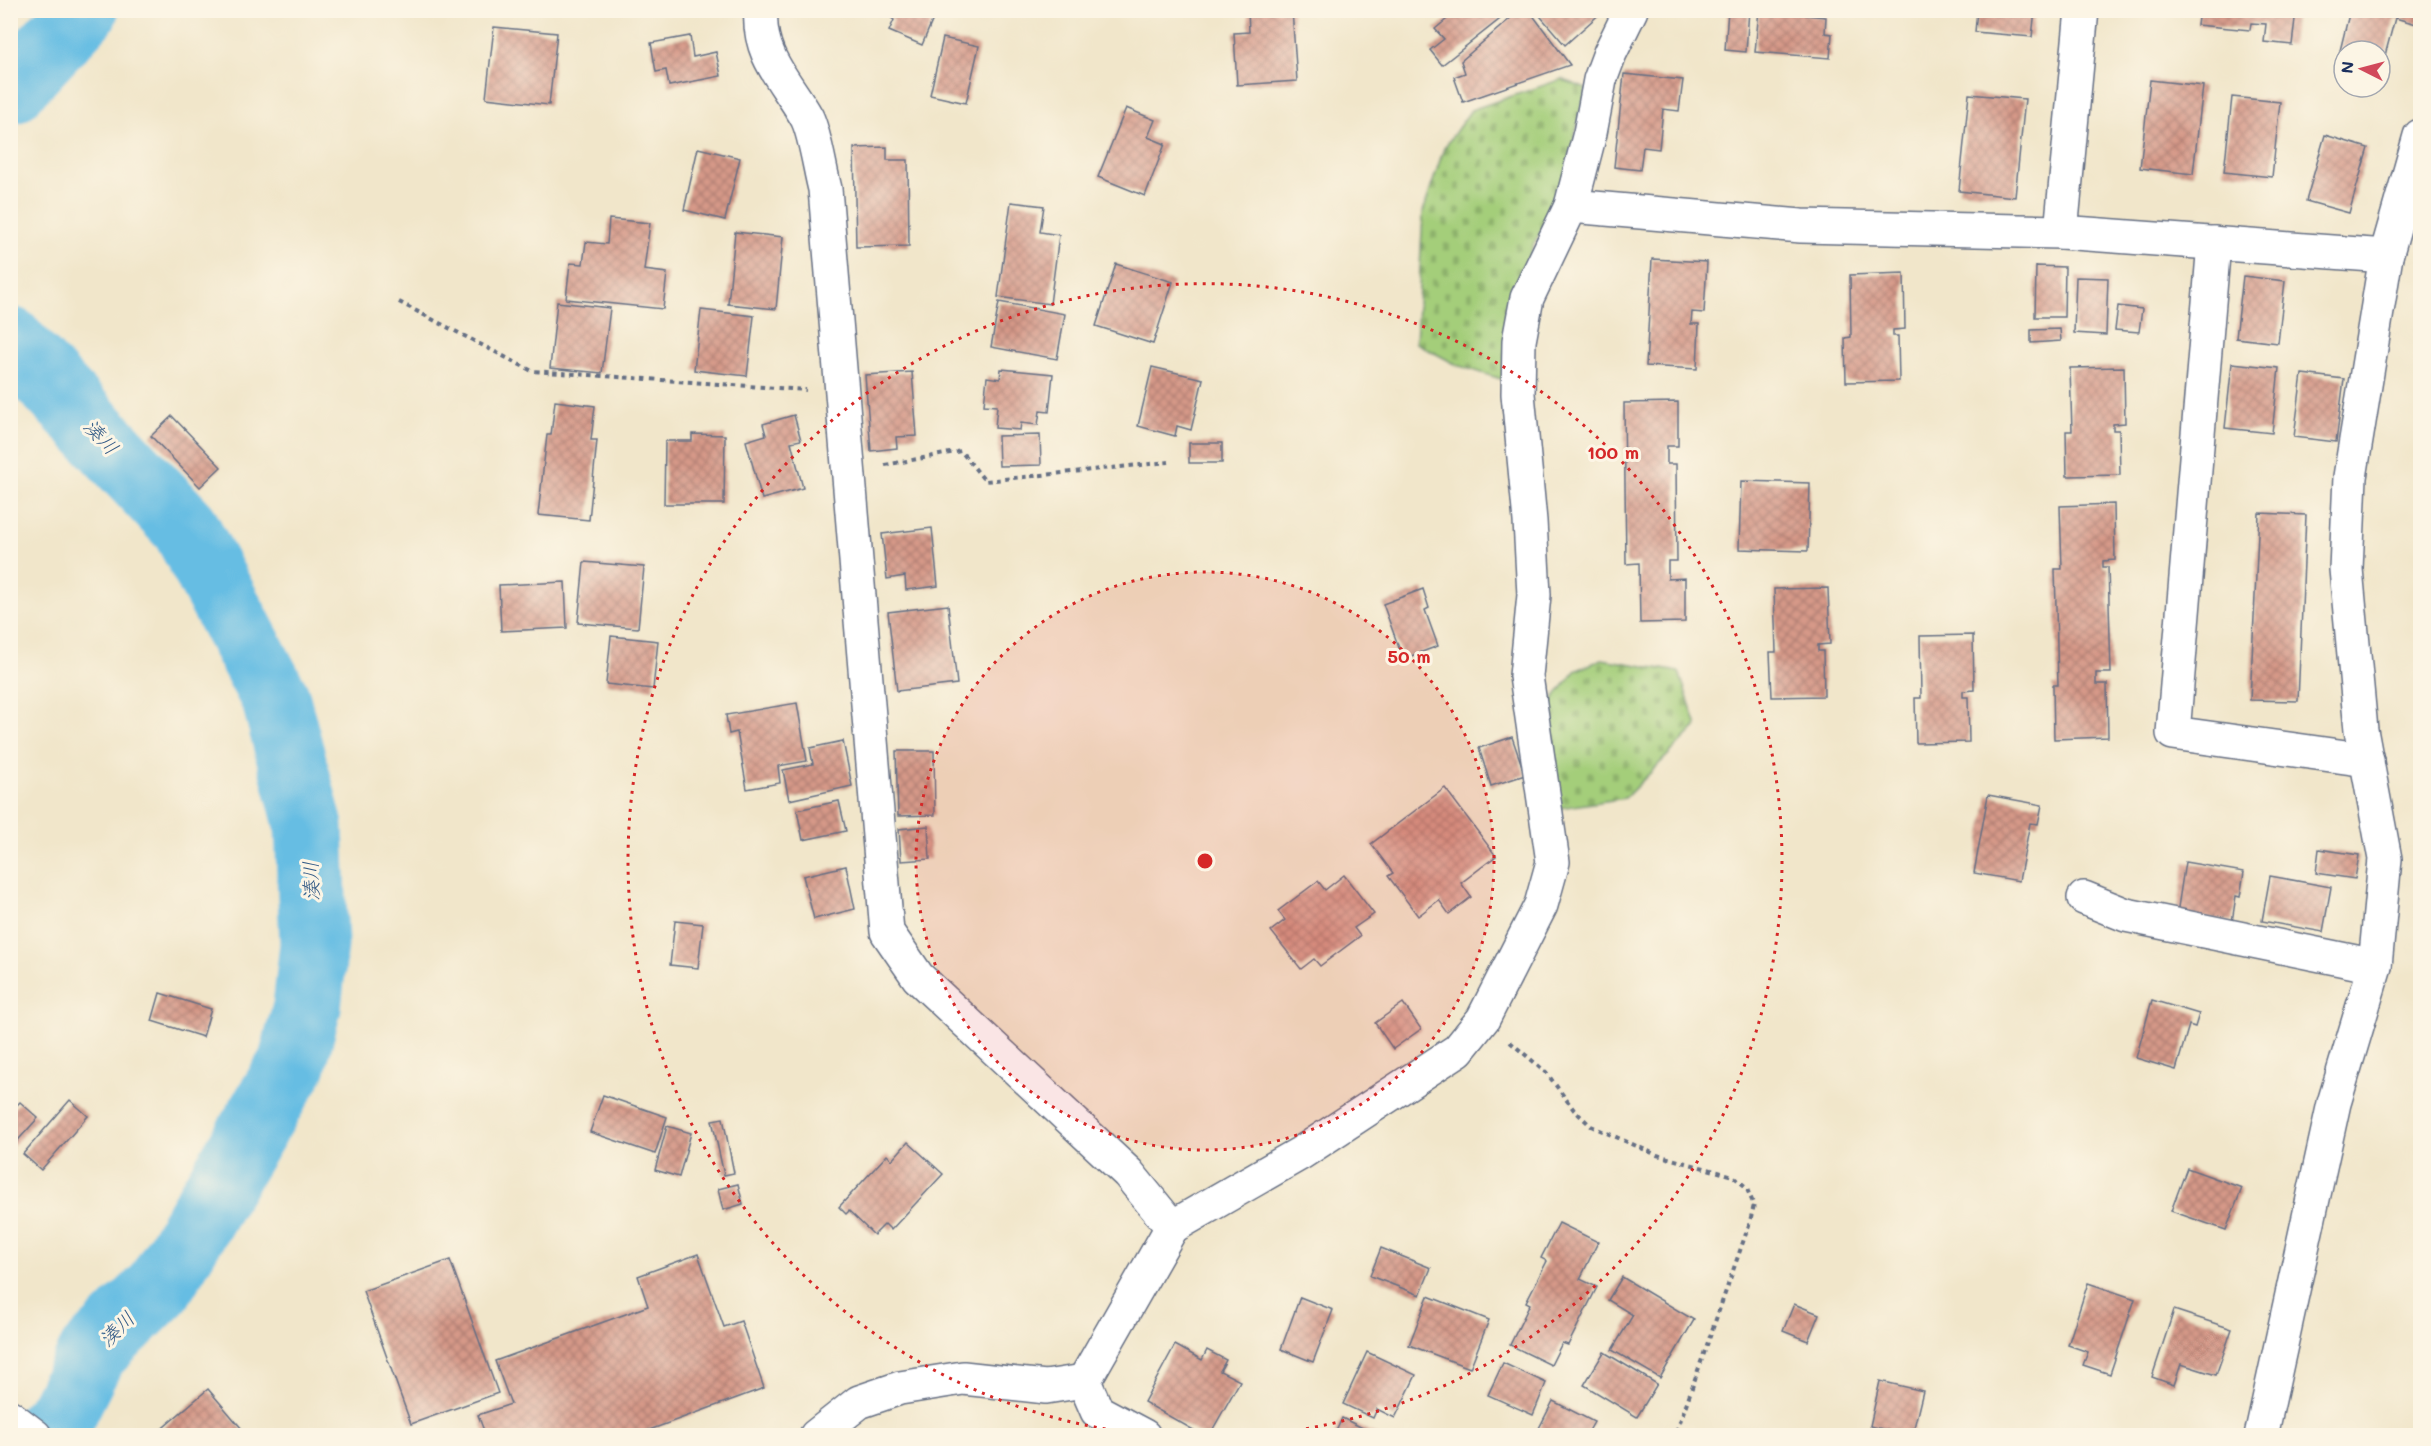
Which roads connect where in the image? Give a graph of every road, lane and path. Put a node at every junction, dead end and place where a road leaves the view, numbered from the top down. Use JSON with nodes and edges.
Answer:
{"nodes":[{"id":1,"x":761,"y":10,"type":"edge"},
{"id":2,"x":1631,"y":10,"type":"edge"},
{"id":3,"x":2082,"y":10,"type":"edge"},
{"id":4,"x":2421,"y":136,"type":"edge"},
{"id":5,"x":2414,"y":185,"type":"edge"},
{"id":6,"x":1571,"y":206,"type":"junction"},
{"id":7,"x":2061,"y":232,"type":"junction"},
{"id":8,"x":2214,"y":243,"type":"junction"},
{"id":9,"x":2386,"y":256,"type":"junction"},
{"id":10,"x":399,"y":302,"type":"dead end"},
{"id":11,"x":841,"y":392,"type":"junction"},
{"id":12,"x":1169,"y":462,"type":"dead end"},
{"id":13,"x":849,"y":472,"type":"junction"},
{"id":14,"x":2367,"y":760,"type":"junction"},
{"id":15,"x":2084,"y":898,"type":"dead end"},
{"id":16,"x":2375,"y":966,"type":"junction"},
{"id":17,"x":1484,"y":1019,"type":"junction"},
{"id":18,"x":1172,"y":1227,"type":"junction"},
{"id":19,"x":1084,"y":1381,"type":"junction"},
{"id":20,"x":10,"y":1418,"type":"edge"},
{"id":21,"x":35,"y":1436,"type":"edge"},
{"id":22,"x":816,"y":1436,"type":"edge"},
{"id":23,"x":1144,"y":1436,"type":"edge"},
{"id":24,"x":1675,"y":1436,"type":"edge"},
{"id":25,"x":2261,"y":1436,"type":"edge"}],
"edges":[{"from":1,"to":11,"type":"street"},
{"from":2,"to":6,"type":"street"},
{"from":3,"to":7,"type":"street"},
{"from":4,"to":5,"type":"street"},
{"from":5,"to":9,"type":"street"},
{"from":6,"to":7,"type":"street"},
{"from":6,"to":17,"type":"street"},
{"from":7,"to":8,"type":"street"},
{"from":8,"to":9,"type":"street"},
{"from":8,"to":14,"type":"street"},
{"from":9,"to":14,"type":"street"},
{"from":10,"to":11,"type":"path"},
{"from":11,"to":13,"type":"street"},
{"from":12,"to":13,"type":"path"},
{"from":13,"to":18,"type":"street"},
{"from":14,"to":16,"type":"street"},
{"from":15,"to":16,"type":"street"},
{"from":16,"to":25,"type":"street"},
{"from":17,"to":18,"type":"street"},
{"from":17,"to":24,"type":"path"},
{"from":18,"to":19,"type":"street"},
{"from":19,"to":22,"type":"street"},
{"from":19,"to":23,"type":"street"},
{"from":20,"to":21,"type":"street"}]}
